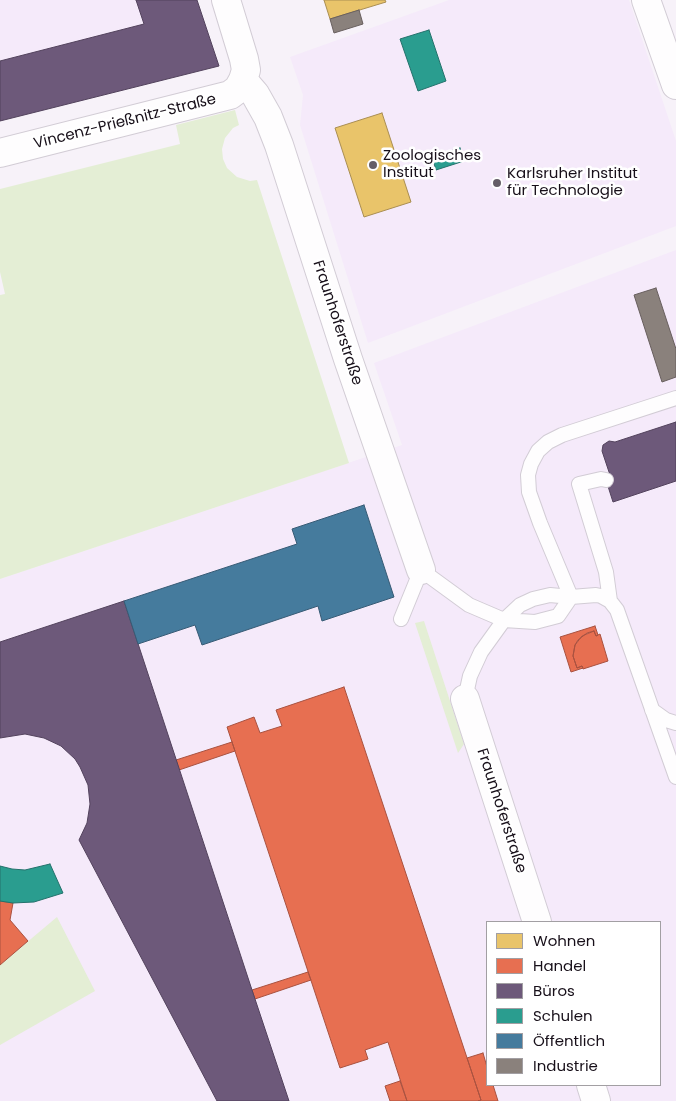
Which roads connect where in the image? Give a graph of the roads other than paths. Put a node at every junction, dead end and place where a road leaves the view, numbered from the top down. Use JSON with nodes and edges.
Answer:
{"nodes":[{"id":1,"x":226,"y":0,"type":"edge"},
{"id":2,"x":646,"y":0,"type":"edge"},
{"id":3,"x":243,"y":80,"type":"junction"},
{"id":4,"x":676,"y":85,"type":"edge"},
{"id":5,"x":0,"y":153,"type":"edge"},
{"id":6,"x":676,"y":398,"type":"edge"},
{"id":7,"x":606,"y":480,"type":"dead end"},
{"id":8,"x":421,"y":570,"type":"junction"},
{"id":9,"x":571,"y":597,"type":"junction"},
{"id":10,"x":610,"y":600,"type":"junction"},
{"id":11,"x":401,"y":619,"type":"dead end"},
{"id":12,"x":504,"y":620,"type":"junction"},
{"id":13,"x":464,"y":700,"type":"joint"},
{"id":14,"x":652,"y":710,"type":"junction"},
{"id":15,"x":676,"y":723,"type":"edge"},
{"id":16,"x":676,"y":777,"type":"edge"},
{"id":17,"x":537,"y":921,"type":"edge"},
{"id":18,"x":591,"y":1086,"type":"edge"},
{"id":19,"x":596,"y":1101,"type":"edge"}],
"edges":[{"from":1,"to":3,"type":"street"},
{"from":2,"to":4,"type":"street"},
{"from":3,"to":5,"type":"street","name":"Vincenz-Prießnitz-Straße"},
{"from":3,"to":8,"type":"street","name":"Fraunhoferstraße"},
{"from":6,"to":9,"type":"lane"},
{"from":7,"to":10,"type":"lane"},
{"from":8,"to":11,"type":"lane"},
{"from":8,"to":12,"type":"lane"},
{"from":9,"to":10,"type":"lane"},
{"from":9,"to":12,"type":"lane"},
{"from":9,"to":12,"type":"lane"},
{"from":10,"to":14,"type":"lane"},
{"from":12,"to":13,"type":"lane"},
{"from":13,"to":17,"type":"street","name":"Fraunhoferstraße"},
{"from":14,"to":15,"type":"lane"},
{"from":14,"to":16,"type":"lane"},
{"from":18,"to":19,"type":"street"}]}
